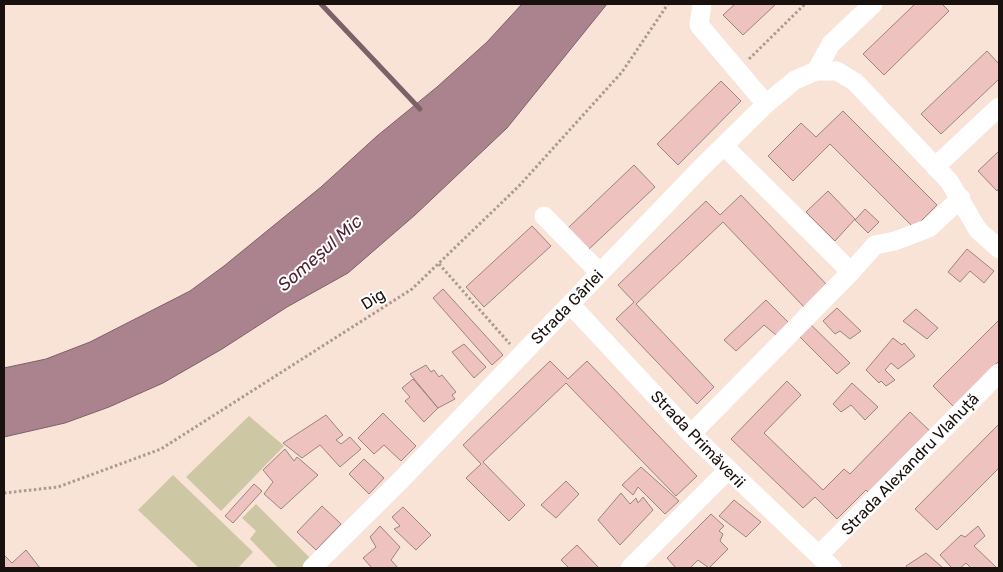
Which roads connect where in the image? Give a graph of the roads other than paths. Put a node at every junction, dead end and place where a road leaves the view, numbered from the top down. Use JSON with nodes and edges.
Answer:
{"nodes":[{"id":1,"x":702,"y":4,"type":"edge"},
{"id":2,"x":873,"y":4,"type":"edge"},
{"id":3,"x":816,"y":71,"type":"junction"},
{"id":4,"x":766,"y":104,"type":"junction"},
{"id":5,"x":999,"y":107,"type":"edge"},
{"id":6,"x":724,"y":146,"type":"junction"},
{"id":7,"x":935,"y":167,"type":"junction"},
{"id":8,"x":961,"y":198,"type":"junction"},
{"id":9,"x":544,"y":216,"type":"dead end"},
{"id":10,"x":999,"y":249,"type":"edge"},
{"id":11,"x":605,"y":268,"type":"junction"},
{"id":12,"x":851,"y":272,"type":"junction"},
{"id":13,"x":570,"y":304,"type":"junction"},
{"id":14,"x":998,"y":376,"type":"edge"},
{"id":15,"x":691,"y":434,"type":"junction"},
{"id":16,"x":728,"y":470,"type":"junction"},
{"id":17,"x":826,"y":562,"type":"edge"},
{"id":18,"x":312,"y":568,"type":"edge"},
{"id":19,"x":630,"y":568,"type":"edge"}],
"edges":[{"from":1,"to":4,"type":"street"},
{"from":2,"to":3,"type":"street"},
{"from":3,"to":4,"type":"street","name":"Strada Gârlei"},
{"from":3,"to":7,"type":"street","name":"Strada Gârlei"},
{"from":4,"to":6,"type":"street","name":"Strada Gârlei"},
{"from":5,"to":7,"type":"street"},
{"from":6,"to":11,"type":"street","name":"Strada Gârlei"},
{"from":6,"to":12,"type":"street"},
{"from":7,"to":8,"type":"street"},
{"from":8,"to":10,"type":"street"},
{"from":8,"to":12,"type":"street"},
{"from":9,"to":11,"type":"street"},
{"from":11,"to":13,"type":"street","name":"Strada Gârlei"},
{"from":12,"to":15,"type":"street"},
{"from":13,"to":15,"type":"street","name":"Strada Primăverii"},
{"from":13,"to":18,"type":"street","name":"Strada Gârlei"},
{"from":14,"to":17,"type":"street","name":"Strada Alexandru Vlahuță"},
{"from":15,"to":16,"type":"street","name":"Strada Primăverii"},
{"from":16,"to":17,"type":"street","name":"Strada Primăverii"},
{"from":16,"to":19,"type":"street"}]}
